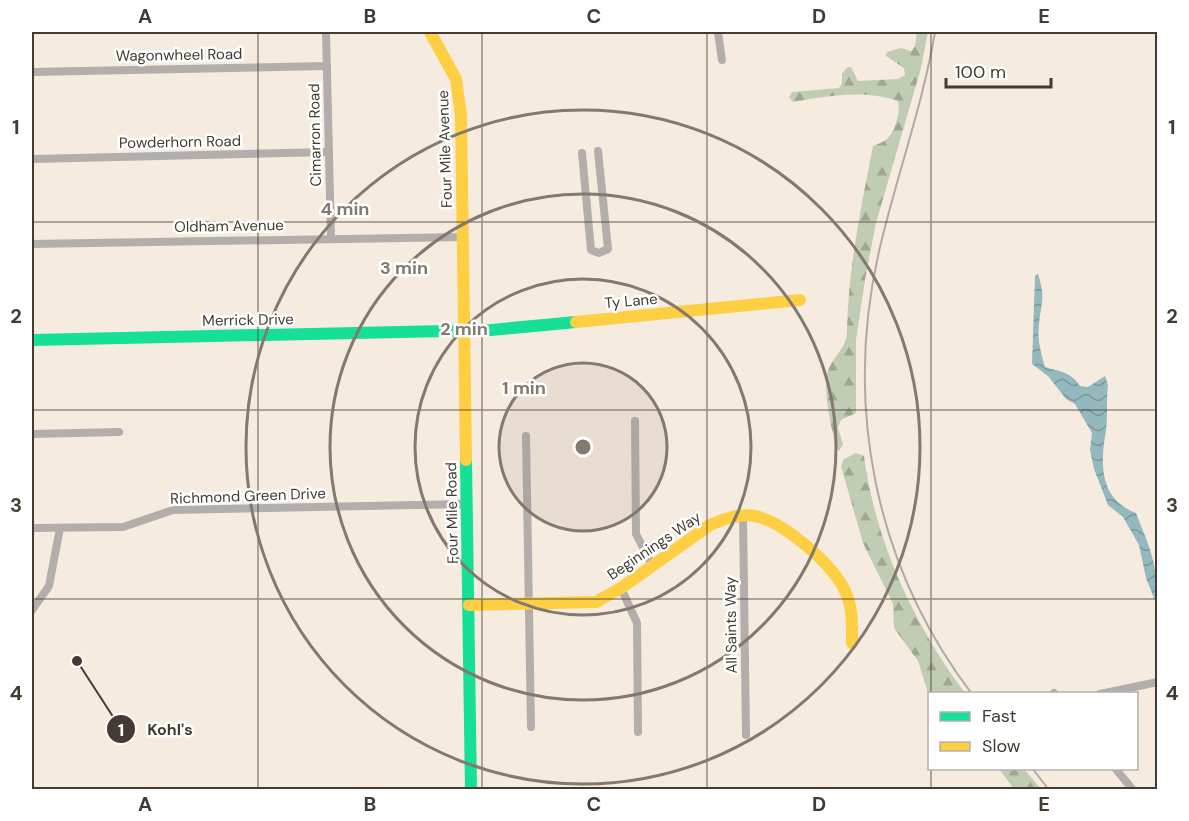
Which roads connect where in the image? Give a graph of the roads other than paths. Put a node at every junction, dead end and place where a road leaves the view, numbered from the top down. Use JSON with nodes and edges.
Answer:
{"nodes":[{"id":1,"x":326,"y":32,"type":"edge"},
{"id":2,"x":429,"y":32,"type":"edge"},
{"id":3,"x":718,"y":32,"type":"edge"},
{"id":4,"x":722,"y":60,"type":"dead end"},
{"id":5,"x":327,"y":66,"type":"junction"},
{"id":6,"x":32,"y":72,"type":"edge"},
{"id":7,"x":598,"y":151,"type":"dead end"},
{"id":8,"x":329,"y":152,"type":"junction"},
{"id":9,"x":582,"y":153,"type":"dead end"},
{"id":10,"x":32,"y":159,"type":"edge"},
{"id":11,"x":463,"y":237,"type":"junction"},
{"id":12,"x":331,"y":238,"type":"junction"},
{"id":13,"x":32,"y":244,"type":"edge"},
{"id":14,"x":800,"y":300,"type":"dead end"},
{"id":15,"x":465,"y":331,"type":"junction"},
{"id":16,"x":32,"y":340,"type":"edge"},
{"id":17,"x":634,"y":421,"type":"dead end"},
{"id":18,"x":119,"y":432,"type":"dead end"},
{"id":19,"x":32,"y":434,"type":"edge"},
{"id":20,"x":526,"y":436,"type":"dead end"},
{"id":21,"x":467,"y":504,"type":"junction"},
{"id":22,"x":743,"y":515,"type":"junction"},
{"id":23,"x":32,"y":528,"type":"edge"},
{"id":24,"x":60,"y":528,"type":"junction"},
{"id":25,"x":652,"y":565,"type":"junction"},
{"id":26,"x":621,"y":588,"type":"junction"},
{"id":27,"x":529,"y":604,"type":"junction"},
{"id":28,"x":469,"y":605,"type":"junction"},
{"id":29,"x":32,"y":610,"type":"edge"},
{"id":30,"x":852,"y":643,"type":"dead end"},
{"id":31,"x":1158,"y":682,"type":"edge"},
{"id":32,"x":1105,"y":692,"type":"edge"},
{"id":33,"x":531,"y":727,"type":"dead end"},
{"id":34,"x":638,"y":732,"type":"dead end"},
{"id":35,"x":746,"y":735,"type":"dead end"},
{"id":36,"x":1117,"y":770,"type":"edge"},
{"id":37,"x":471,"y":789,"type":"edge"},
{"id":38,"x":1133,"y":789,"type":"edge"}],
"edges":[{"from":1,"to":5,"type":"street","name":"Cimarron Road"},
{"from":2,"to":11,"type":"street","name":"Four Mile Avenue"},
{"from":3,"to":4,"type":"street"},
{"from":5,"to":6,"type":"street","name":"Wagonwheel Road"},
{"from":5,"to":8,"type":"street","name":"Cimarron Road"},
{"from":7,"to":9,"type":"street"},
{"from":8,"to":10,"type":"street","name":"Powderhorn Road"},
{"from":8,"to":12,"type":"street","name":"Cimarron Road"},
{"from":11,"to":12,"type":"street","name":"Oldham Avenue"},
{"from":11,"to":15,"type":"street","name":"Four Mile Road"},
{"from":12,"to":13,"type":"street","name":"Oldham Avenue"},
{"from":14,"to":15,"type":"street","name":"Ty Lane"},
{"from":15,"to":16,"type":"street","name":"Merrick Drive"},
{"from":15,"to":21,"type":"street","name":"Four Mile Road"},
{"from":17,"to":25,"type":"street"},
{"from":18,"to":19,"type":"street"},
{"from":20,"to":27,"type":"street"},
{"from":21,"to":24,"type":"street","name":"Richmond Green Drive"},
{"from":21,"to":28,"type":"street","name":"Four Mile Road"},
{"from":22,"to":25,"type":"street","name":"Beginnings Way"},
{"from":22,"to":30,"type":"street","name":"Beginnings Way"},
{"from":22,"to":35,"type":"street","name":"All Saints Way"},
{"from":23,"to":24,"type":"street","name":"Richmond Green Drive"},
{"from":24,"to":29,"type":"street"},
{"from":25,"to":26,"type":"street","name":"Beginnings Way"},
{"from":26,"to":27,"type":"street","name":"Beginnings Way"},
{"from":26,"to":34,"type":"street"},
{"from":27,"to":28,"type":"street","name":"Beginnings Way"},
{"from":27,"to":33,"type":"street"},
{"from":28,"to":37,"type":"street","name":"Four Mile Road"},
{"from":31,"to":32,"type":"street"},
{"from":36,"to":38,"type":"street"}]}
